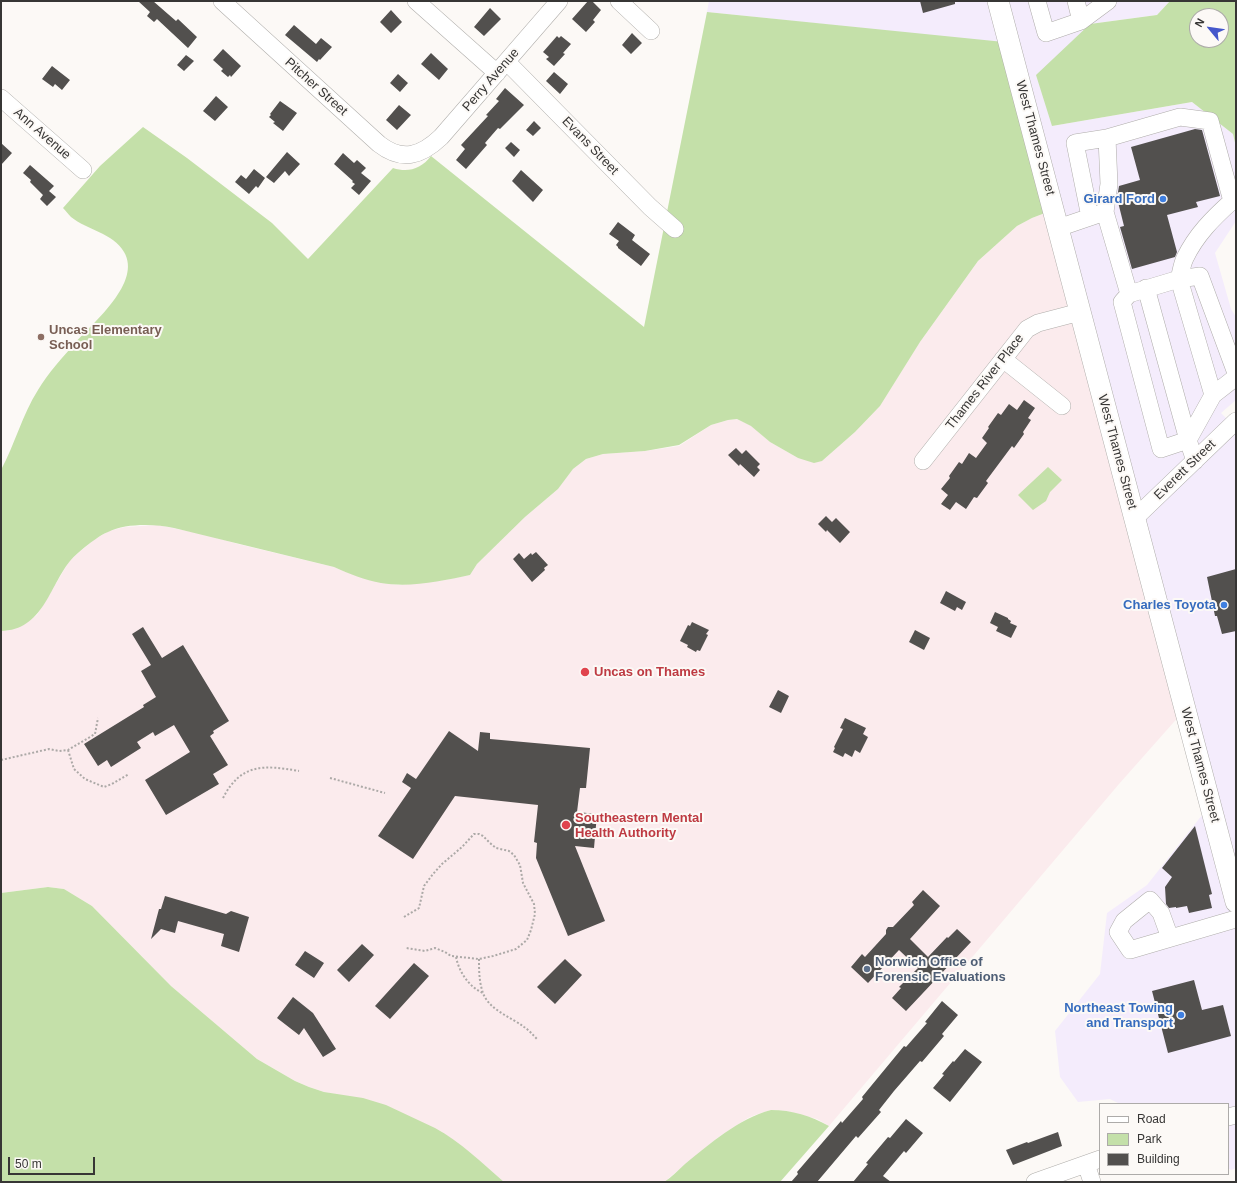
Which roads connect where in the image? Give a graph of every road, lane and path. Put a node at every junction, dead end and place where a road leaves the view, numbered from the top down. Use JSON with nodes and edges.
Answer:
{"nodes":[{"id":1,"x":222,"y":1,"type":"edge"},
{"id":2,"x":416,"y":1,"type":"edge"},
{"id":3,"x":559,"y":1,"type":"edge"},
{"id":4,"x":619,"y":1,"type":"edge"},
{"id":5,"x":998,"y":1,"type":"edge"},
{"id":6,"x":1037,"y":1,"type":"edge"},
{"id":7,"x":1076,"y":1,"type":"edge"},
{"id":8,"x":1108,"y":1,"type":"edge"},
{"id":9,"x":1081,"y":21,"type":"junction"},
{"id":10,"x":651,"y":31,"type":"dead end"},
{"id":11,"x":502,"y":68,"type":"junction"},
{"id":12,"x":1,"y":98,"type":"edge"},
{"id":13,"x":1107,"y":138,"type":"junction"},
{"id":14,"x":418,"y":153,"type":"joint"},
{"id":15,"x":83,"y":170,"type":"dead end"},
{"id":16,"x":1098,"y":215,"type":"junction"},
{"id":17,"x":1058,"y":228,"type":"junction"},
{"id":18,"x":675,"y":229,"type":"dead end"},
{"id":19,"x":1179,"y":279,"type":"junction"},
{"id":20,"x":1146,"y":288,"type":"junction"},
{"id":21,"x":1129,"y":294,"type":"junction"},
{"id":22,"x":1080,"y":312,"type":"junction"},
{"id":23,"x":1003,"y":359,"type":"junction"},
{"id":24,"x":1236,"y":373,"type":"edge"},
{"id":25,"x":1236,"y":377,"type":"edge"},
{"id":26,"x":1213,"y":395,"type":"junction"},
{"id":27,"x":1062,"y":406,"type":"dead end"},
{"id":28,"x":1236,"y":421,"type":"edge"},
{"id":29,"x":1188,"y":440,"type":"junction"},
{"id":30,"x":923,"y":461,"type":"dead end"},
{"id":31,"x":1195,"y":461,"type":"junction"},
{"id":32,"x":1135,"y":518,"type":"junction"},
{"id":33,"x":98,"y":718,"type":"dead end"},
{"id":34,"x":68,"y":750,"type":"junction"},
{"id":35,"x":1,"y":760,"type":"edge"},
{"id":36,"x":299,"y":770,"type":"dead end"},
{"id":37,"x":129,"y":774,"type":"dead end"},
{"id":38,"x":330,"y":778,"type":"dead end"},
{"id":39,"x":385,"y":793,"type":"dead end"},
{"id":40,"x":223,"y":798,"type":"dead end"},
{"id":41,"x":1236,"y":902,"type":"edge"},
{"id":42,"x":404,"y":917,"type":"dead end"},
{"id":43,"x":1236,"y":919,"type":"edge"},
{"id":44,"x":1170,"y":938,"type":"dead end"},
{"id":45,"x":406,"y":948,"type":"dead end"},
{"id":46,"x":456,"y":957,"type":"junction"},
{"id":47,"x":479,"y":959,"type":"junction"},
{"id":48,"x":483,"y":993,"type":"junction"},
{"id":49,"x":538,"y":1040,"type":"dead end"},
{"id":50,"x":1093,"y":1162,"type":"edge"},
{"id":51,"x":1035,"y":1182,"type":"edge"},
{"id":52,"x":1092,"y":1182,"type":"edge"}],
"edges":[{"from":1,"to":14,"type":"street","name":"Pitcher Street"},
{"from":2,"to":11,"type":"street","name":"Evans Street"},
{"from":3,"to":11,"type":"street","name":"Perry Avenue"},
{"from":4,"to":10,"type":"street"},
{"from":5,"to":17,"type":"main road","name":"West Thames Street"},
{"from":6,"to":9,"type":"street"},
{"from":7,"to":9,"type":"street"},
{"from":8,"to":9,"type":"street"},
{"from":11,"to":14,"type":"street","name":"Perry Avenue"},
{"from":11,"to":18,"type":"street","name":"Evans Street"},
{"from":12,"to":15,"type":"street","name":"Ann Avenue"},
{"from":13,"to":16,"type":"street"},
{"from":13,"to":16,"type":"street"},
{"from":13,"to":19,"type":"street"},
{"from":16,"to":17,"type":"street"},
{"from":16,"to":21,"type":"street"},
{"from":17,"to":22,"type":"main road","name":"West Thames Street"},
{"from":19,"to":20,"type":"street"},
{"from":19,"to":24,"type":"street"},
{"from":19,"to":26,"type":"street"},
{"from":20,"to":21,"type":"street"},
{"from":20,"to":29,"type":"street"},
{"from":21,"to":29,"type":"street"},
{"from":22,"to":23,"type":"street","name":"Thames River Place"},
{"from":22,"to":32,"type":"main road","name":"West Thames Street"},
{"from":23,"to":27,"type":"street"},
{"from":23,"to":30,"type":"street","name":"Thames River Place"},
{"from":25,"to":26,"type":"street"},
{"from":26,"to":29,"type":"street"},
{"from":28,"to":31,"type":"street","name":"Everett Street"},
{"from":29,"to":31,"type":"street"},
{"from":31,"to":32,"type":"street","name":"Everett Street"},
{"from":32,"to":41,"type":"main road","name":"West Thames Street"},
{"from":33,"to":34,"type":"path"},
{"from":34,"to":35,"type":"path"},
{"from":34,"to":37,"type":"path"},
{"from":36,"to":40,"type":"path"},
{"from":38,"to":39,"type":"path"},
{"from":42,"to":47,"type":"path"},
{"from":43,"to":44,"type":"street"},
{"from":45,"to":46,"type":"path"},
{"from":46,"to":47,"type":"path"},
{"from":46,"to":48,"type":"path"},
{"from":47,"to":48,"type":"path"},
{"from":48,"to":49,"type":"path"},
{"from":50,"to":51,"type":"street"},
{"from":50,"to":52,"type":"street"}]}
